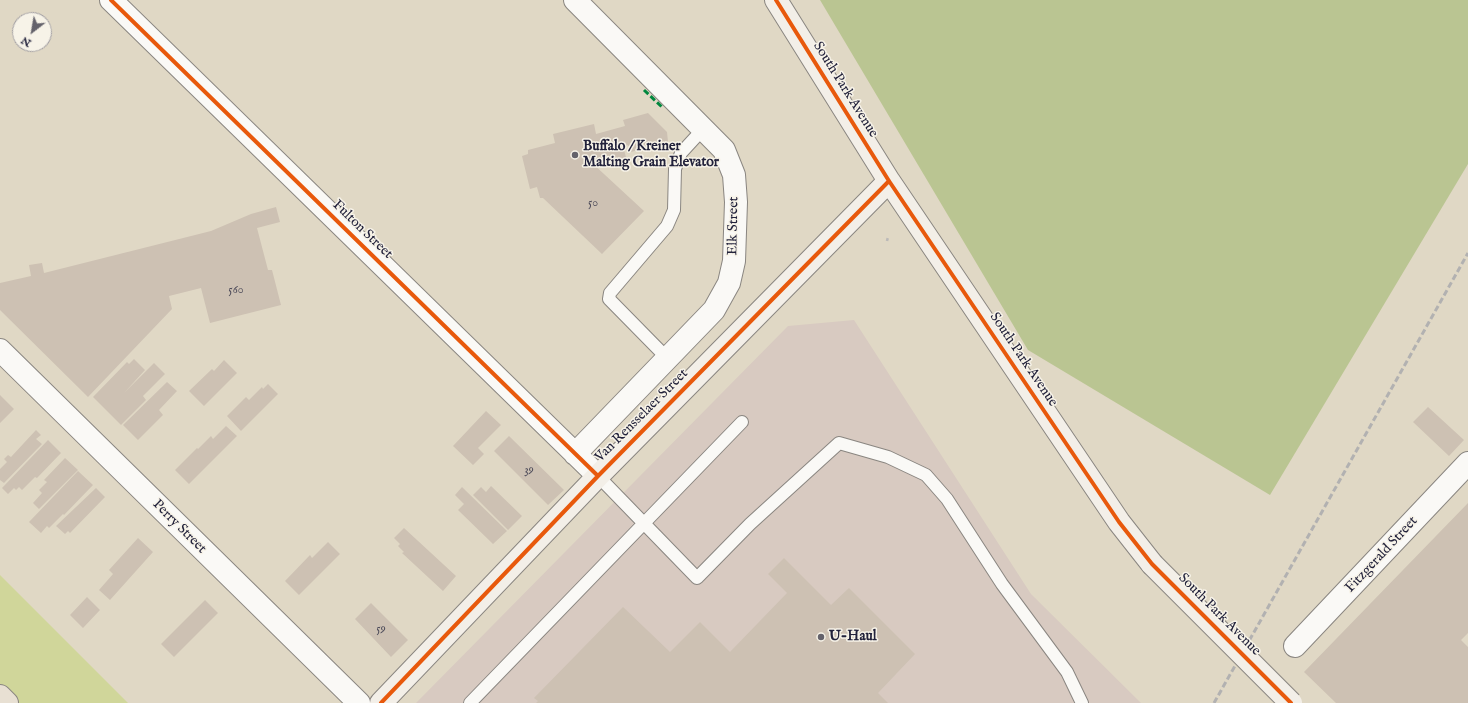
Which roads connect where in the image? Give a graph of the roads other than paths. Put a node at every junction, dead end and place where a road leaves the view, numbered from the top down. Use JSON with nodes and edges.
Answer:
{"nodes":[{"id":1,"x":111,"y":0,"type":"edge"},
{"id":2,"x":575,"y":0,"type":"edge"},
{"id":3,"x":776,"y":0,"type":"edge"},
{"id":4,"x":704,"y":128,"type":"junction"},
{"id":5,"x":889,"y":181,"type":"junction"},
{"id":6,"x":0,"y":350,"type":"edge"},
{"id":7,"x":667,"y":358,"type":"junction"},
{"id":8,"x":742,"y":422,"type":"dead end"},
{"id":9,"x":575,"y":454,"type":"junction"},
{"id":10,"x":1468,"y":463,"type":"edge"},
{"id":11,"x":598,"y":476,"type":"junction"},
{"id":12,"x":644,"y":524,"type":"junction"},
{"id":13,"x":1295,"y":646,"type":"dead end"},
{"id":14,"x":0,"y":696,"type":"edge"},
{"id":15,"x":7,"y":703,"type":"edge"},
{"id":16,"x":359,"y":703,"type":"edge"},
{"id":17,"x":380,"y":703,"type":"edge"},
{"id":18,"x":470,"y":703,"type":"edge"},
{"id":19,"x":1082,"y":703,"type":"edge"},
{"id":20,"x":1291,"y":703,"type":"edge"}],
"edges":[{"from":1,"to":9,"type":"street","name":"Fulton Street"},
{"from":2,"to":4,"type":"street","name":"Elk Street"},
{"from":3,"to":5,"type":"street","name":"South Park Avenue"},
{"from":4,"to":7,"type":"street","name":"Elk Street"},
{"from":4,"to":7,"type":"lane"},
{"from":5,"to":11,"type":"street","name":"Van Rensselaer Street"},
{"from":5,"to":20,"type":"street","name":"South Park Avenue","bridge":true},
{"from":6,"to":16,"type":"street","name":"Perry Street"},
{"from":7,"to":9,"type":"street","name":"Elk Street"},
{"from":8,"to":12,"type":"lane"},
{"from":9,"to":11,"type":"street","name":"Fulton Street"},
{"from":10,"to":13,"type":"street","name":"Fitzgerald Street"},
{"from":11,"to":12,"type":"lane"},
{"from":11,"to":17,"type":"street","name":"Van Rensselaer Street"},
{"from":12,"to":18,"type":"lane"},
{"from":12,"to":19,"type":"lane"},
{"from":14,"to":15,"type":"highway"}]}
